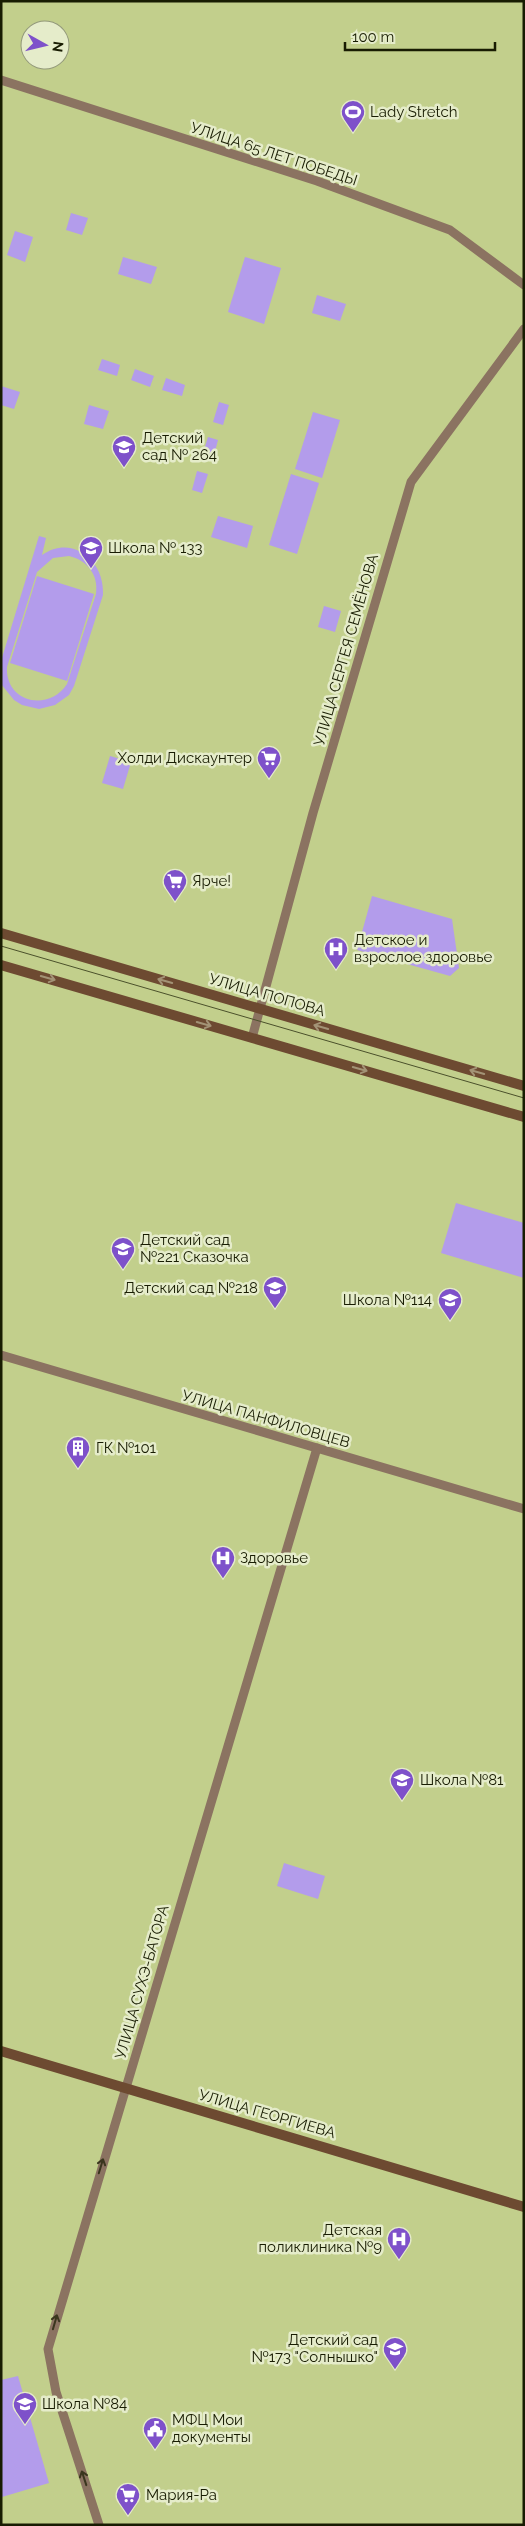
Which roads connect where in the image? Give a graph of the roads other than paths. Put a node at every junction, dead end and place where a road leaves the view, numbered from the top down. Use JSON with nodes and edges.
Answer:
{"nodes":[{"id":1,"x":1,"y":80,"type":"edge"},
{"id":2,"x":524,"y":285,"type":"edge"},
{"id":3,"x":524,"y":329,"type":"edge"},
{"id":4,"x":1,"y":933,"type":"edge"},
{"id":5,"x":1,"y":965,"type":"edge"},
{"id":6,"x":260,"y":1009,"type":"junction"},
{"id":7,"x":252,"y":1038,"type":"junction"},
{"id":8,"x":524,"y":1086,"type":"edge"},
{"id":9,"x":524,"y":1117,"type":"edge"},
{"id":10,"x":1,"y":1355,"type":"edge"},
{"id":11,"x":317,"y":1448,"type":"junction"},
{"id":12,"x":524,"y":1509,"type":"edge"},
{"id":13,"x":1,"y":2051,"type":"edge"},
{"id":14,"x":125,"y":2088,"type":"junction"},
{"id":15,"x":524,"y":2207,"type":"edge"},
{"id":16,"x":99,"y":2525,"type":"edge"}],
"edges":[{"from":1,"to":2,"type":"street","name":"УЛИЦА 65 ЛЕТ ПОБЕДЫ"},
{"from":3,"to":6,"type":"street","name":"УЛИЦА СЕРГЕЯ СЕМЁНОВА"},
{"from":6,"to":4,"type":"main road","name":"УЛИЦА ПОПОВА","one_way":true},
{"from":5,"to":7,"type":"main road","one_way":true},
{"from":6,"to":7,"type":"street","name":"УЛИЦА СЕРГЕЯ СЕМЁНОВА"},
{"from":8,"to":6,"type":"main road","name":"УЛИЦА ПОПОВА","one_way":true},
{"from":7,"to":9,"type":"main road","one_way":true},
{"from":10,"to":11,"type":"street","name":"УЛИЦА ПАНФИЛОВЦЕВ"},
{"from":11,"to":12,"type":"street","name":"УЛИЦА ПАНФИЛОВЦЕВ"},
{"from":11,"to":14,"type":"street","name":"УЛИЦА СУХЭ-БАТОРА"},
{"from":13,"to":14,"type":"main road","name":"УЛИЦА ГЕОРГИЕВА"},
{"from":14,"to":15,"type":"main road","name":"УЛИЦА ГЕОРГИЕВА"},
{"from":16,"to":14,"type":"street","name":"УЛИЦА СУХЭ-БАТОРА","one_way":true}]}
